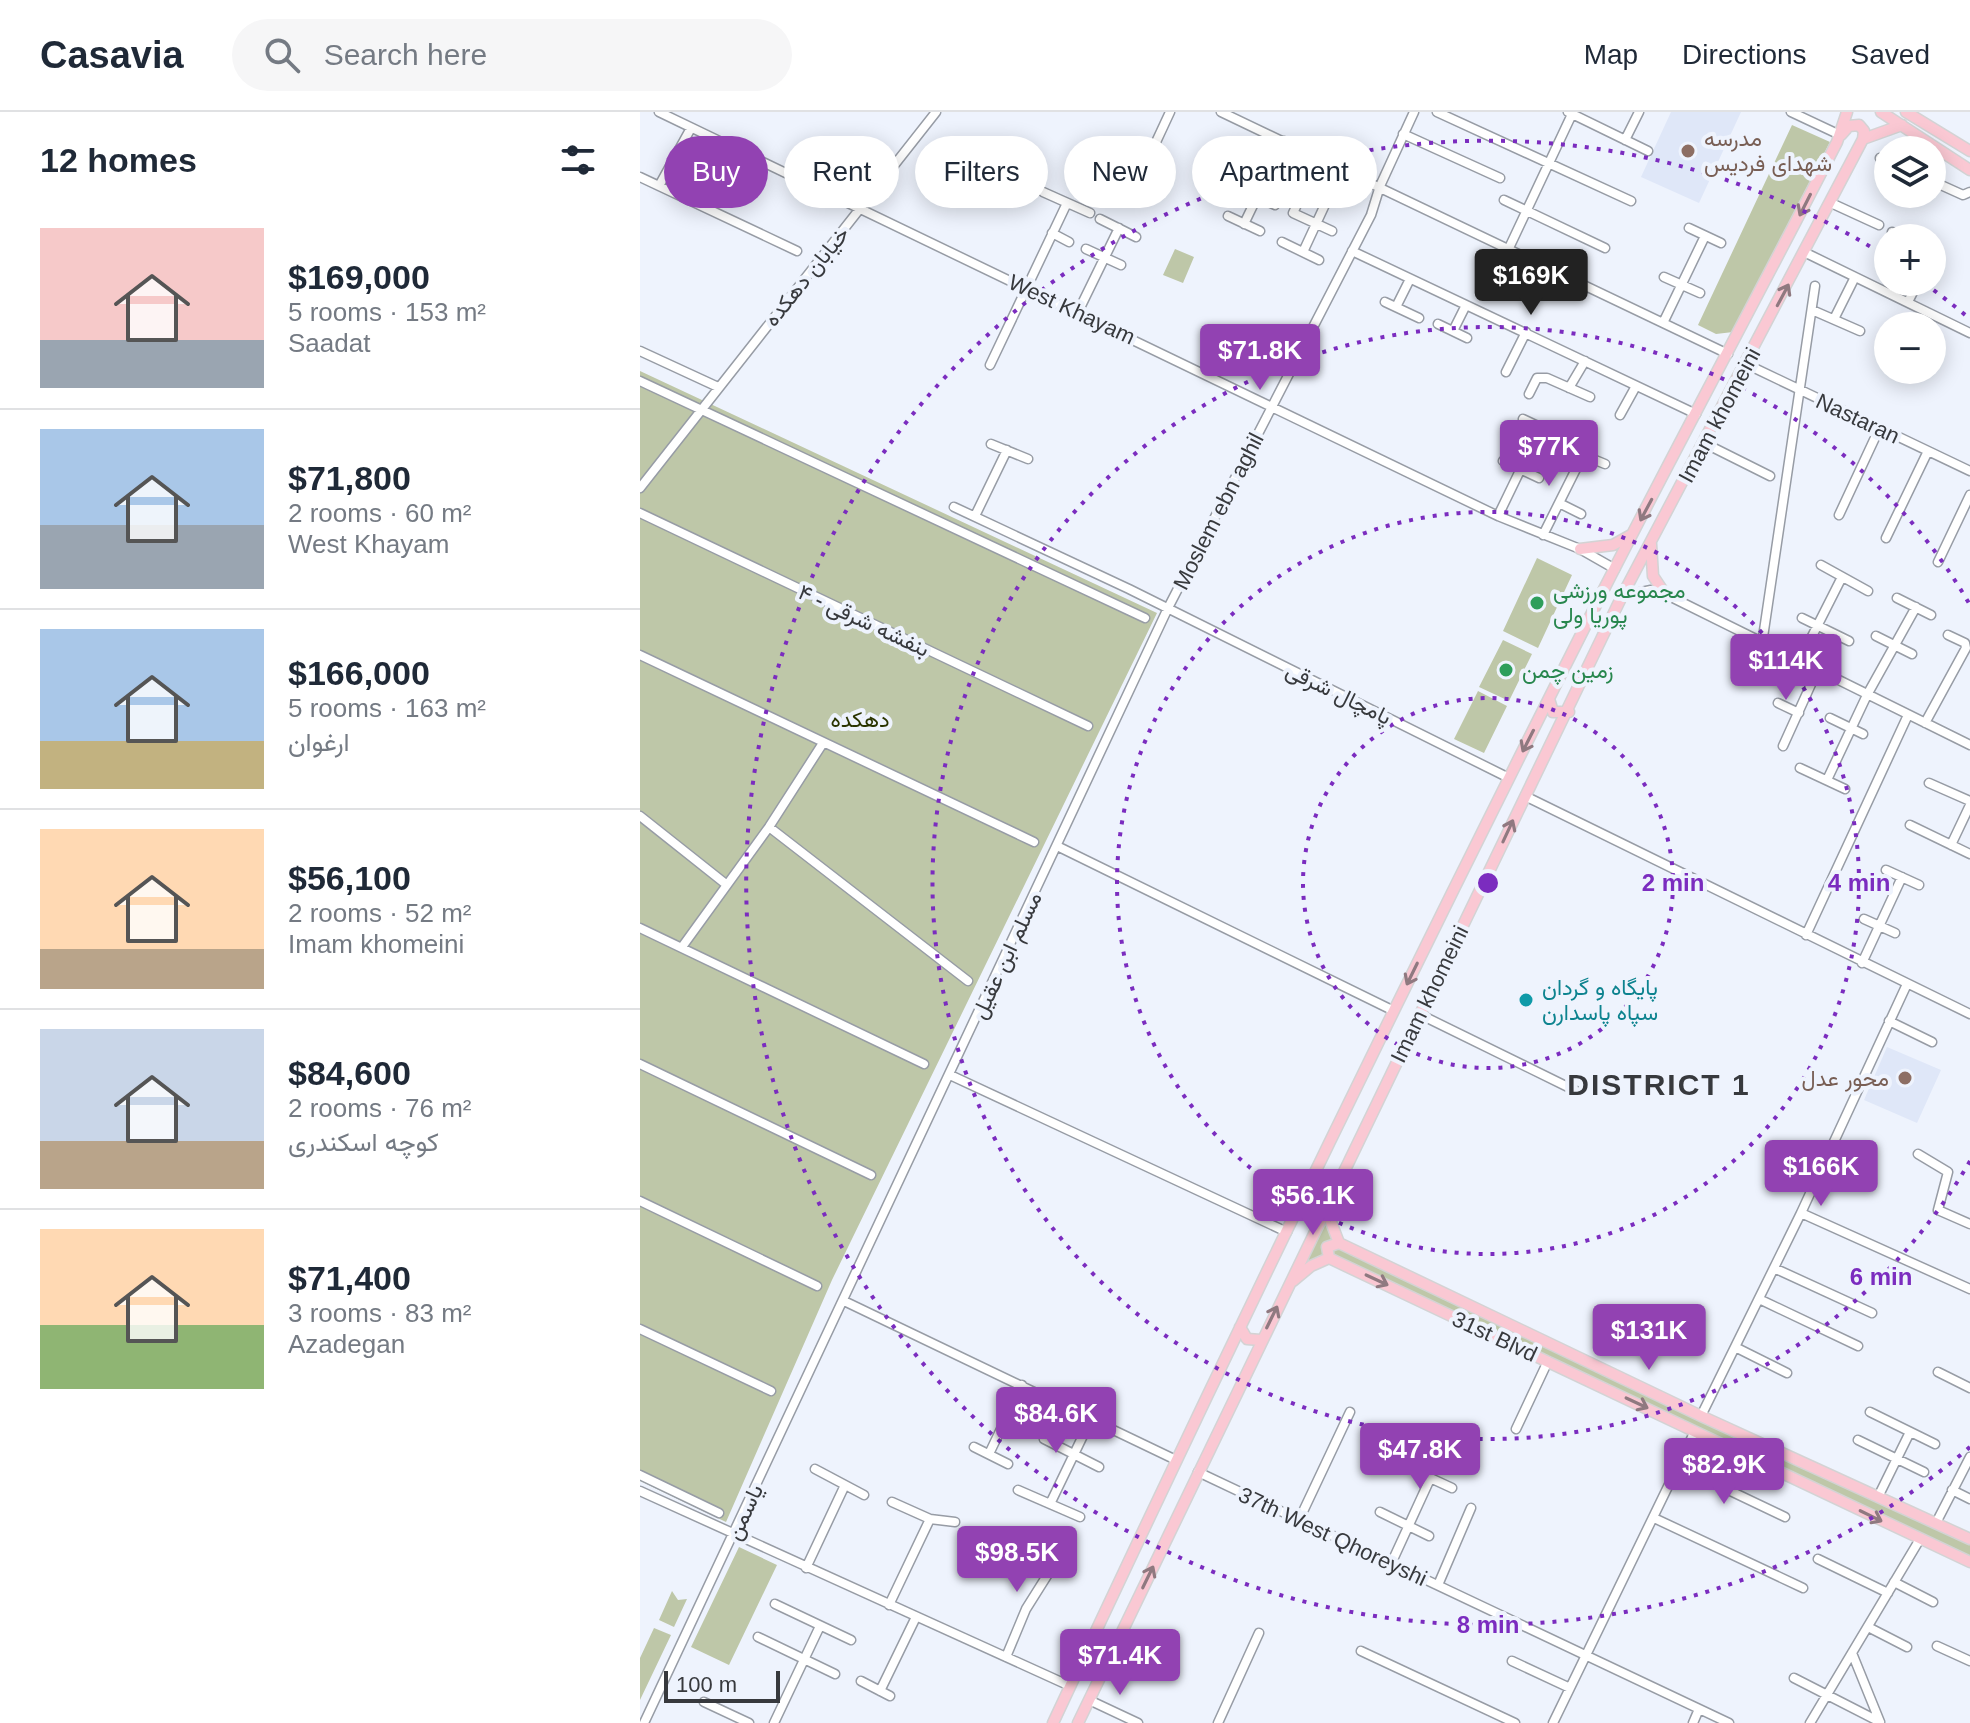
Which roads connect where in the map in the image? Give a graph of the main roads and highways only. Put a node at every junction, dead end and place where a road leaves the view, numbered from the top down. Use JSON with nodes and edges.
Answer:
{"nodes":[{"id":1,"x":1847,"y":112,"type":"edge"},
{"id":2,"x":1881,"y":112,"type":"edge"},
{"id":3,"x":1906,"y":112,"type":"edge"},
{"id":4,"x":1902,"y":125,"type":"junction"},
{"id":5,"x":1840,"y":135,"type":"junction"},
{"id":6,"x":1863,"y":139,"type":"junction"},
{"id":7,"x":1970,"y":151,"type":"edge"},
{"id":8,"x":1970,"y":170,"type":"edge"},
{"id":9,"x":1676,"y":454,"type":"junction"},
{"id":10,"x":1695,"y":462,"type":"junction"},
{"id":11,"x":1633,"y":534,"type":"junction"},
{"id":12,"x":1651,"y":541,"type":"junction"},
{"id":13,"x":1580,"y":549,"type":"road end"},
{"id":14,"x":1665,"y":594,"type":"road end"},
{"id":15,"x":1549,"y":699,"type":"junction"},
{"id":16,"x":1569,"y":712,"type":"junction"},
{"id":17,"x":1331,"y":1197,"type":"junction"},
{"id":18,"x":1339,"y":1243,"type":"junction"},
{"id":19,"x":1329,"y":1258,"type":"junction"},
{"id":20,"x":1286,"y":1288,"type":"junction"},
{"id":21,"x":1240,"y":1327,"type":"junction"},
{"id":22,"x":1261,"y":1340,"type":"junction"},
{"id":23,"x":1228,"y":1351,"type":"junction"},
{"id":24,"x":1251,"y":1362,"type":"junction"},
{"id":25,"x":1970,"y":1539,"type":"edge"},
{"id":26,"x":1970,"y":1562,"type":"edge"},
{"id":27,"x":1053,"y":1723,"type":"edge"},
{"id":28,"x":1078,"y":1723,"type":"edge"}],
"edges":[{"from":1,"to":5,"type":"main road","name":"Imam khomeini"},
{"from":2,"to":4,"type":"main road"},
{"from":3,"to":7,"type":"main road"},
{"from":4,"to":6,"type":"main road"},
{"from":4,"to":8,"type":"main road"},
{"from":5,"to":6,"type":"main road"},
{"from":5,"to":9,"type":"main road","name":"Imam khomeini","one_way":true},
{"from":10,"to":6,"type":"main road","name":"Imam khomeini","one_way":true},
{"from":9,"to":10,"type":"main road"},
{"from":9,"to":11,"type":"main road","name":"Imam khomeini","one_way":true},
{"from":10,"to":12,"type":"main road","name":"Imam khomeini"},
{"from":11,"to":13,"type":"main road"},
{"from":11,"to":15,"type":"main road","name":"Imam khomeini"},
{"from":12,"to":14,"type":"main road"},
{"from":12,"to":16,"type":"main road","name":"Imam khomeini"},
{"from":15,"to":16,"type":"main road"},
{"from":15,"to":21,"type":"main road","name":"Imam khomeini","one_way":true},
{"from":17,"to":16,"type":"main road","name":"Imam khomeini","one_way":true},
{"from":17,"to":18,"type":"main road"},
{"from":17,"to":20,"type":"main road","name":"Imam khomeini"},
{"from":18,"to":19,"type":"main road"},
{"from":18,"to":25,"type":"main road","name":"31st Blvd"},
{"from":19,"to":20,"type":"main road"},
{"from":19,"to":26,"type":"main road","name":"31st Blvd","one_way":true},
{"from":22,"to":20,"type":"main road","name":"Imam khomeini","one_way":true},
{"from":21,"to":22,"type":"main road"},
{"from":21,"to":23,"type":"main road","name":"Imam khomeini"},
{"from":22,"to":24,"type":"main road","name":"Imam khomeini"},
{"from":23,"to":24,"type":"main road"},
{"from":23,"to":27,"type":"main road","name":"Imam khomeini"},
{"from":28,"to":24,"type":"main road","name":"Imam khomeini","one_way":true}]}
